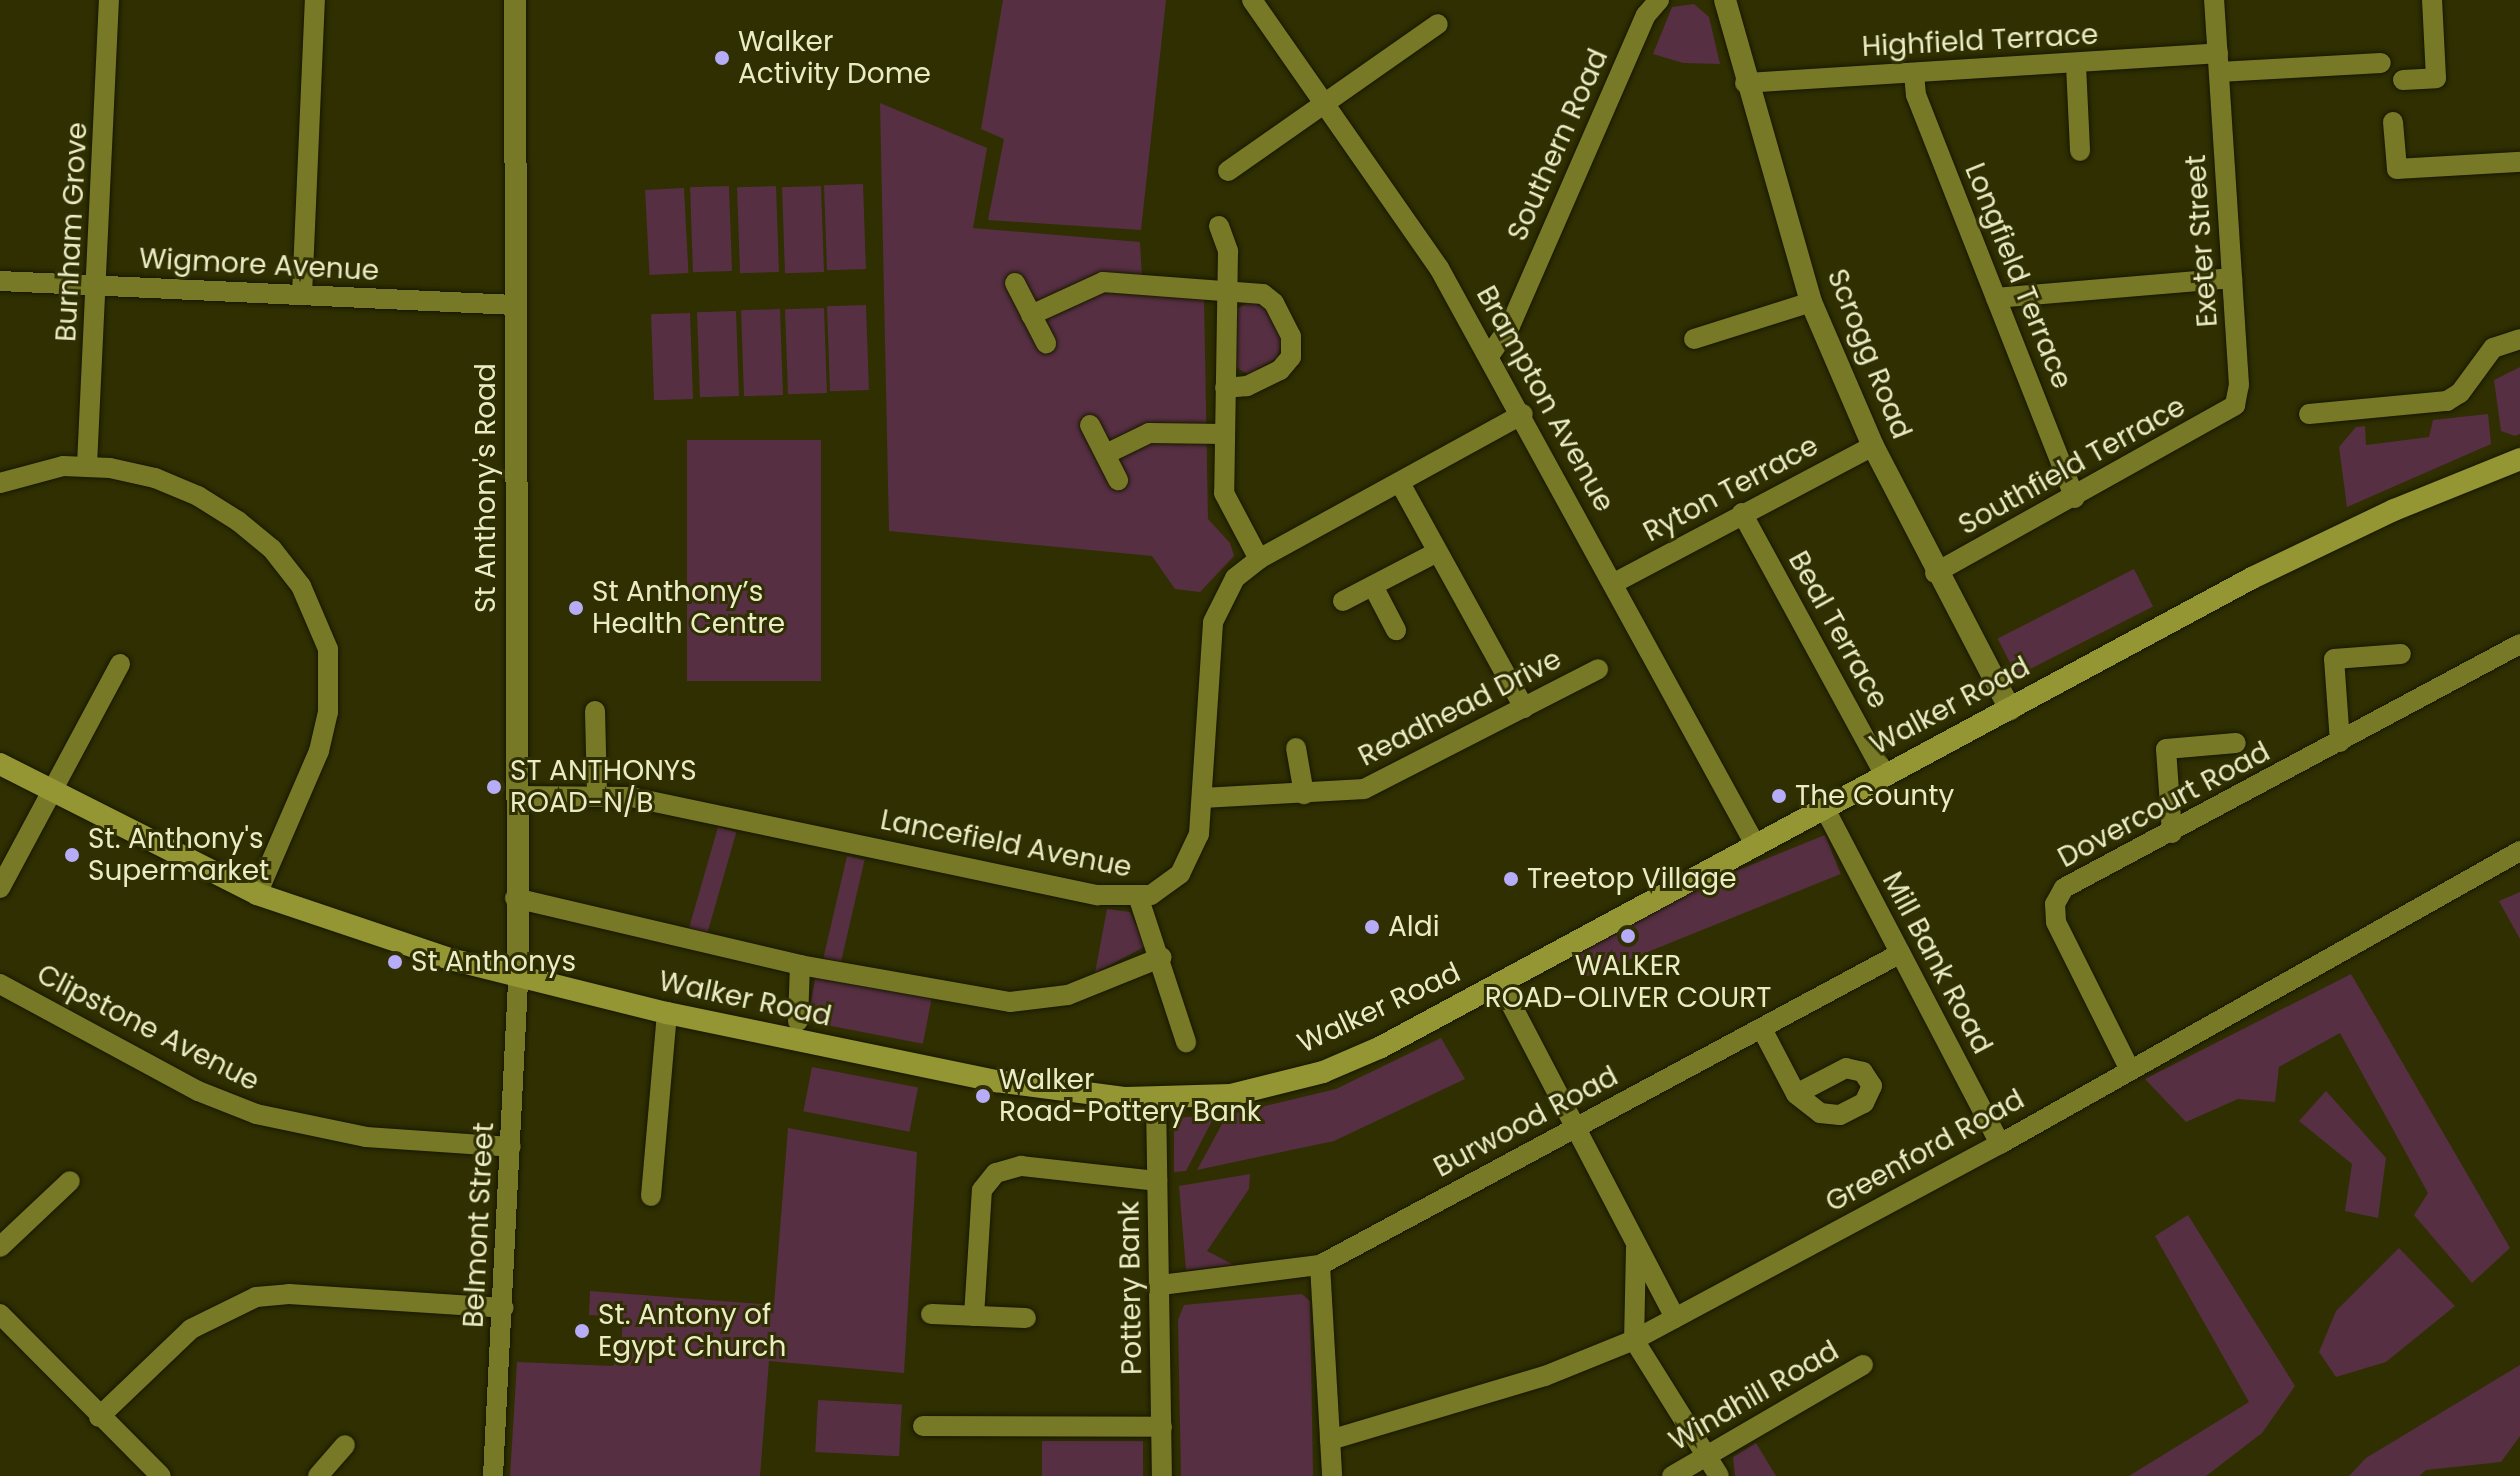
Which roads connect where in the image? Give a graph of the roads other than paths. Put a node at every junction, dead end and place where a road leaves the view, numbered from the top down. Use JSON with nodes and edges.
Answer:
{"nodes":[{"id":1,"x":109,"y":0,"type":"edge"},
{"id":2,"x":315,"y":0,"type":"edge"},
{"id":3,"x":515,"y":0,"type":"edge"},
{"id":4,"x":1252,"y":0,"type":"edge"},
{"id":5,"x":1659,"y":0,"type":"edge"},
{"id":6,"x":1725,"y":0,"type":"edge"},
{"id":7,"x":2214,"y":0,"type":"edge"},
{"id":8,"x":2432,"y":0,"type":"edge"},
{"id":9,"x":1438,"y":24,"type":"dead end"},
{"id":10,"x":2218,"y":63,"type":"junction"},
{"id":11,"x":2381,"y":63,"type":"dead end"},
{"id":12,"x":2076,"y":65,"type":"junction"},
{"id":13,"x":1914,"y":73,"type":"junction"},
{"id":14,"x":2403,"y":80,"type":"dead end"},
{"id":15,"x":1745,"y":83,"type":"junction"},
{"id":16,"x":1321,"y":103,"type":"junction"},
{"id":17,"x":2393,"y":122,"type":"dead end"},
{"id":18,"x":2080,"y":151,"type":"dead end"},
{"id":19,"x":2520,"y":162,"type":"edge"},
{"id":20,"x":1228,"y":171,"type":"dead end"},
{"id":21,"x":1219,"y":226,"type":"dead end"},
{"id":22,"x":2232,"y":278,"type":"junction"},
{"id":23,"x":0,"y":281,"type":"edge"},
{"id":24,"x":1015,"y":283,"type":"dead end"},
{"id":25,"x":98,"y":286,"type":"junction"},
{"id":26,"x":1226,"y":289,"type":"junction"},
{"id":27,"x":302,"y":295,"type":"junction"},
{"id":28,"x":1996,"y":298,"type":"junction"},
{"id":29,"x":1811,"y":302,"type":"junction"},
{"id":30,"x":515,"y":305,"type":"junction"},
{"id":31,"x":1031,"y":315,"type":"junction"},
{"id":32,"x":1694,"y":339,"type":"dead end"},
{"id":33,"x":2520,"y":339,"type":"edge"},
{"id":34,"x":1046,"y":343,"type":"dead end"},
{"id":35,"x":1489,"y":356,"type":"junction"},
{"id":36,"x":1225,"y":388,"type":"junction"},
{"id":37,"x":2235,"y":405,"type":"joint"},
{"id":38,"x":1523,"y":414,"type":"junction"},
{"id":39,"x":2309,"y":414,"type":"dead end"},
{"id":40,"x":1090,"y":425,"type":"dead end"},
{"id":41,"x":1224,"y":434,"type":"junction"},
{"id":42,"x":1873,"y":446,"type":"junction"},
{"id":43,"x":1106,"y":454,"type":"junction"},
{"id":44,"x":2520,"y":459,"type":"edge"},
{"id":45,"x":87,"y":465,"type":"junction"},
{"id":46,"x":1118,"y":480,"type":"dead end"},
{"id":47,"x":0,"y":483,"type":"edge"},
{"id":48,"x":1400,"y":483,"type":"junction"},
{"id":49,"x":2075,"y":498,"type":"junction"},
{"id":50,"x":1742,"y":513,"type":"junction"},
{"id":51,"x":1437,"y":552,"type":"junction"},
{"id":52,"x":1259,"y":559,"type":"junction"},
{"id":53,"x":1935,"y":573,"type":"junction"},
{"id":54,"x":1616,"y":582,"type":"junction"},
{"id":55,"x":1373,"y":586,"type":"junction"},
{"id":56,"x":1343,"y":601,"type":"dead end"},
{"id":57,"x":1396,"y":630,"type":"dead end"},
{"id":58,"x":2520,"y":644,"type":"edge"},
{"id":59,"x":2401,"y":654,"type":"dead end"},
{"id":60,"x":120,"y":664,"type":"dead end"},
{"id":61,"x":1598,"y":669,"type":"dead end"},
{"id":62,"x":1524,"y":708,"type":"junction"},
{"id":63,"x":2010,"y":709,"type":"junction"},
{"id":64,"x":595,"y":711,"type":"dead end"},
{"id":65,"x":2340,"y":742,"type":"junction"},
{"id":66,"x":2236,"y":743,"type":"dead end"},
{"id":67,"x":1296,"y":748,"type":"dead end"},
{"id":68,"x":0,"y":764,"type":"edge"},
{"id":69,"x":1885,"y":775,"type":"junction"},
{"id":70,"x":52,"y":792,"type":"junction"},
{"id":71,"x":597,"y":794,"type":"junction"},
{"id":72,"x":1304,"y":794,"type":"junction"},
{"id":73,"x":516,"y":796,"type":"junction"},
{"id":74,"x":1203,"y":798,"type":"junction"},
{"id":75,"x":1825,"y":809,"type":"junction"},
{"id":76,"x":2172,"y":833,"type":"junction"},
{"id":77,"x":1756,"y":846,"type":"junction"},
{"id":78,"x":2520,"y":851,"type":"edge"},
{"id":79,"x":0,"y":888,"type":"edge"},
{"id":80,"x":257,"y":894,"type":"junction"},
{"id":81,"x":515,"y":898,"type":"junction"},
{"id":82,"x":1139,"y":899,"type":"junction"},
{"id":83,"x":1901,"y":953,"type":"junction"},
{"id":84,"x":1162,"y":957,"type":"junction"},
{"id":85,"x":800,"y":965,"type":"junction"},
{"id":86,"x":518,"y":977,"type":"junction"},
{"id":87,"x":1500,"y":983,"type":"junction"},
{"id":88,"x":0,"y":984,"type":"edge"},
{"id":89,"x":667,"y":1013,"type":"junction"},
{"id":90,"x":798,"y":1021,"type":"dead end"},
{"id":91,"x":1762,"y":1029,"type":"junction"},
{"id":92,"x":1186,"y":1042,"type":"dead end"},
{"id":93,"x":2130,"y":1070,"type":"junction"},
{"id":94,"x":1796,"y":1094,"type":"dead end"},
{"id":95,"x":1156,"y":1099,"type":"junction"},
{"id":96,"x":1576,"y":1126,"type":"junction"},
{"id":97,"x":2000,"y":1144,"type":"junction"},
{"id":98,"x":511,"y":1147,"type":"junction"},
{"id":99,"x":70,"y":1181,"type":"dead end"},
{"id":100,"x":1157,"y":1181,"type":"junction"},
{"id":101,"x":651,"y":1196,"type":"dead end"},
{"id":102,"x":1637,"y":1243,"type":"junction"},
{"id":103,"x":0,"y":1247,"type":"edge"},
{"id":104,"x":1320,"y":1265,"type":"junction"},
{"id":105,"x":1161,"y":1285,"type":"junction"},
{"id":106,"x":504,"y":1308,"type":"junction"},
{"id":107,"x":0,"y":1314,"type":"edge"},
{"id":108,"x":931,"y":1314,"type":"dead end"},
{"id":109,"x":974,"y":1316,"type":"junction"},
{"id":110,"x":1026,"y":1318,"type":"dead end"},
{"id":111,"x":1675,"y":1318,"type":"junction"},
{"id":112,"x":1634,"y":1340,"type":"junction"},
{"id":113,"x":1863,"y":1365,"type":"dead end"},
{"id":114,"x":99,"y":1417,"type":"junction"},
{"id":115,"x":923,"y":1426,"type":"dead end"},
{"id":116,"x":1162,"y":1427,"type":"junction"},
{"id":117,"x":1330,"y":1440,"type":"junction"},
{"id":118,"x":345,"y":1445,"type":"dead end"},
{"id":119,"x":1707,"y":1456,"type":"junction"},
{"id":120,"x":161,"y":1476,"type":"edge"},
{"id":121,"x":318,"y":1476,"type":"edge"},
{"id":122,"x":493,"y":1476,"type":"edge"},
{"id":123,"x":1162,"y":1476,"type":"edge"},
{"id":124,"x":1332,"y":1476,"type":"edge"},
{"id":125,"x":1672,"y":1476,"type":"edge"},
{"id":126,"x":1719,"y":1476,"type":"edge"}],
"edges":[{"from":1,"to":25,"type":"street","name":"Burnham Grove"},
{"from":2,"to":27,"type":"street"},
{"from":3,"to":30,"type":"street","name":"St Anthony's Road"},
{"from":4,"to":16,"type":"street","name":"Brampton Avenue"},
{"from":5,"to":35,"type":"street","name":"Southern Road"},
{"from":6,"to":15,"type":"street","name":"Scrogg Road"},
{"from":7,"to":10,"type":"street","name":"Exeter Street"},
{"from":8,"to":14,"type":"street"},
{"from":9,"to":16,"type":"street"},
{"from":10,"to":11,"type":"street"},
{"from":10,"to":12,"type":"street","name":"Highfield Terrace"},
{"from":10,"to":22,"type":"street","name":"Exeter Street"},
{"from":12,"to":13,"type":"street","name":"Highfield Terrace"},
{"from":12,"to":18,"type":"street"},
{"from":13,"to":15,"type":"street","name":"Highfield Terrace"},
{"from":13,"to":28,"type":"street","name":"Longfield Terrace"},
{"from":15,"to":29,"type":"street","name":"Scrogg Road"},
{"from":16,"to":20,"type":"street"},
{"from":16,"to":35,"type":"street","name":"Brampton Avenue"},
{"from":17,"to":19,"type":"street"},
{"from":21,"to":26,"type":"street"},
{"from":22,"to":28,"type":"street"},
{"from":22,"to":37,"type":"street","name":"Exeter Street"},
{"from":23,"to":25,"type":"street","name":"Wigmore Avenue"},
{"from":24,"to":31,"type":"street"},
{"from":25,"to":27,"type":"street","name":"Wigmore Avenue"},
{"from":25,"to":45,"type":"street","name":"Burnham Grove"},
{"from":26,"to":31,"type":"street"},
{"from":26,"to":36,"type":"street"},
{"from":26,"to":36,"type":"street"},
{"from":27,"to":30,"type":"street","name":"Wigmore Avenue"},
{"from":28,"to":49,"type":"street","name":"Longfield Terrace"},
{"from":29,"to":32,"type":"street"},
{"from":29,"to":42,"type":"street","name":"Scrogg Road"},
{"from":30,"to":73,"type":"street","name":"St Anthony's Road"},
{"from":31,"to":34,"type":"street"},
{"from":33,"to":39,"type":"street"},
{"from":35,"to":38,"type":"street","name":"Brampton Avenue"},
{"from":36,"to":41,"type":"street"},
{"from":37,"to":49,"type":"street","name":"Southfield Terrace"},
{"from":38,"to":48,"type":"street","name":"Lancefield Avenue"},
{"from":38,"to":54,"type":"street","name":"Brampton Avenue"},
{"from":40,"to":43,"type":"street"},
{"from":41,"to":43,"type":"street"},
{"from":41,"to":52,"type":"street"},
{"from":42,"to":50,"type":"street","name":"Ryton Terrace"},
{"from":42,"to":53,"type":"street","name":"Scrogg Road"},
{"from":43,"to":46,"type":"street"},
{"from":44,"to":63,"type":"main road","name":"Walker Road"},
{"from":45,"to":47,"type":"street"},
{"from":45,"to":80,"type":"street"},
{"from":48,"to":51,"type":"street"},
{"from":48,"to":52,"type":"street","name":"Lancefield Avenue"},
{"from":49,"to":53,"type":"street","name":"Southfield Terrace"},
{"from":50,"to":54,"type":"street","name":"Ryton Terrace"},
{"from":50,"to":69,"type":"street","name":"Beal Terrace"},
{"from":51,"to":55,"type":"street"},
{"from":51,"to":62,"type":"street"},
{"from":52,"to":74,"type":"street","name":"Lancefield Avenue"},
{"from":53,"to":63,"type":"street","name":"Scrogg Road"},
{"from":54,"to":77,"type":"street","name":"Brampton Avenue"},
{"from":55,"to":56,"type":"street"},
{"from":55,"to":57,"type":"street"},
{"from":58,"to":65,"type":"street","name":"Dovercourt Road"},
{"from":59,"to":65,"type":"street"},
{"from":60,"to":70,"type":"street"},
{"from":61,"to":62,"type":"street","name":"Readhead Drive"},
{"from":62,"to":72,"type":"street","name":"Readhead Drive"},
{"from":63,"to":69,"type":"main road","name":"Walker Road"},
{"from":64,"to":71,"type":"street"},
{"from":65,"to":76,"type":"street","name":"Dovercourt Road"},
{"from":66,"to":76,"type":"street"},
{"from":67,"to":72,"type":"street"},
{"from":68,"to":70,"type":"main road","name":"Walker Road"},
{"from":69,"to":75,"type":"main road","name":"Walker Road"},
{"from":70,"to":79,"type":"street"},
{"from":70,"to":80,"type":"main road","name":"Walker Road"},
{"from":71,"to":73,"type":"street","name":"Lancefield Avenue"},
{"from":71,"to":82,"type":"street","name":"Lancefield Avenue"},
{"from":72,"to":74,"type":"street","name":"Readhead Drive"},
{"from":73,"to":81,"type":"street","name":"St Anthony's Road"},
{"from":74,"to":82,"type":"street","name":"Lancefield Avenue"},
{"from":75,"to":77,"type":"main road","name":"Walker Road"},
{"from":75,"to":83,"type":"street","name":"Mill Bank Road"},
{"from":76,"to":93,"type":"street","name":"Dovercourt Road"},
{"from":77,"to":87,"type":"main road","name":"Walker Road"},
{"from":78,"to":93,"type":"street","name":"Greenford Road"},
{"from":80,"to":86,"type":"main road","name":"Walker Road"},
{"from":81,"to":85,"type":"street"},
{"from":81,"to":86,"type":"street","name":"St Anthony's Road"},
{"from":82,"to":84,"type":"street"},
{"from":83,"to":91,"type":"street","name":"Burwood Road"},
{"from":83,"to":97,"type":"street","name":"Mill Bank Road"},
{"from":84,"to":85,"type":"street"},
{"from":84,"to":92,"type":"street"},
{"from":85,"to":90,"type":"street"},
{"from":86,"to":89,"type":"main road","name":"Walker Road"},
{"from":86,"to":98,"type":"street","name":"Belmont Street"},
{"from":87,"to":95,"type":"main road","name":"Walker Road"},
{"from":87,"to":96,"type":"street"},
{"from":88,"to":98,"type":"street","name":"Clipstone Avenue"},
{"from":89,"to":95,"type":"main road","name":"Walker Road"},
{"from":89,"to":101,"type":"street"},
{"from":91,"to":94,"type":"street"},
{"from":91,"to":96,"type":"street","name":"Burwood Road"},
{"from":93,"to":97,"type":"street","name":"Greenford Road"},
{"from":95,"to":100,"type":"street","name":"Pottery Bank"},
{"from":96,"to":102,"type":"street"},
{"from":96,"to":104,"type":"street","name":"Burwood Road"},
{"from":97,"to":111,"type":"street","name":"Greenford Road"},
{"from":98,"to":106,"type":"street","name":"Belmont Street"},
{"from":99,"to":103,"type":"street"},
{"from":100,"to":105,"type":"street","name":"Pottery Bank"},
{"from":100,"to":109,"type":"street"},
{"from":102,"to":111,"type":"street"},
{"from":102,"to":112,"type":"street"},
{"from":104,"to":105,"type":"street","name":"Burwood Road"},
{"from":104,"to":117,"type":"street"},
{"from":105,"to":116,"type":"street","name":"Pottery Bank"},
{"from":106,"to":114,"type":"street"},
{"from":106,"to":122,"type":"street","name":"Belmont Street"},
{"from":107,"to":114,"type":"street"},
{"from":108,"to":109,"type":"street"},
{"from":109,"to":110,"type":"street"},
{"from":111,"to":112,"type":"street","name":"Greenford Road"},
{"from":112,"to":117,"type":"street","name":"Greenford Road"},
{"from":112,"to":119,"type":"street"},
{"from":113,"to":119,"type":"street","name":"Windhill Road"},
{"from":114,"to":120,"type":"street"},
{"from":115,"to":116,"type":"street"},
{"from":116,"to":123,"type":"street","name":"Pottery Bank"},
{"from":117,"to":124,"type":"street"},
{"from":118,"to":121,"type":"street"},
{"from":119,"to":125,"type":"street","name":"Windhill Road"},
{"from":119,"to":126,"type":"street"}]}
